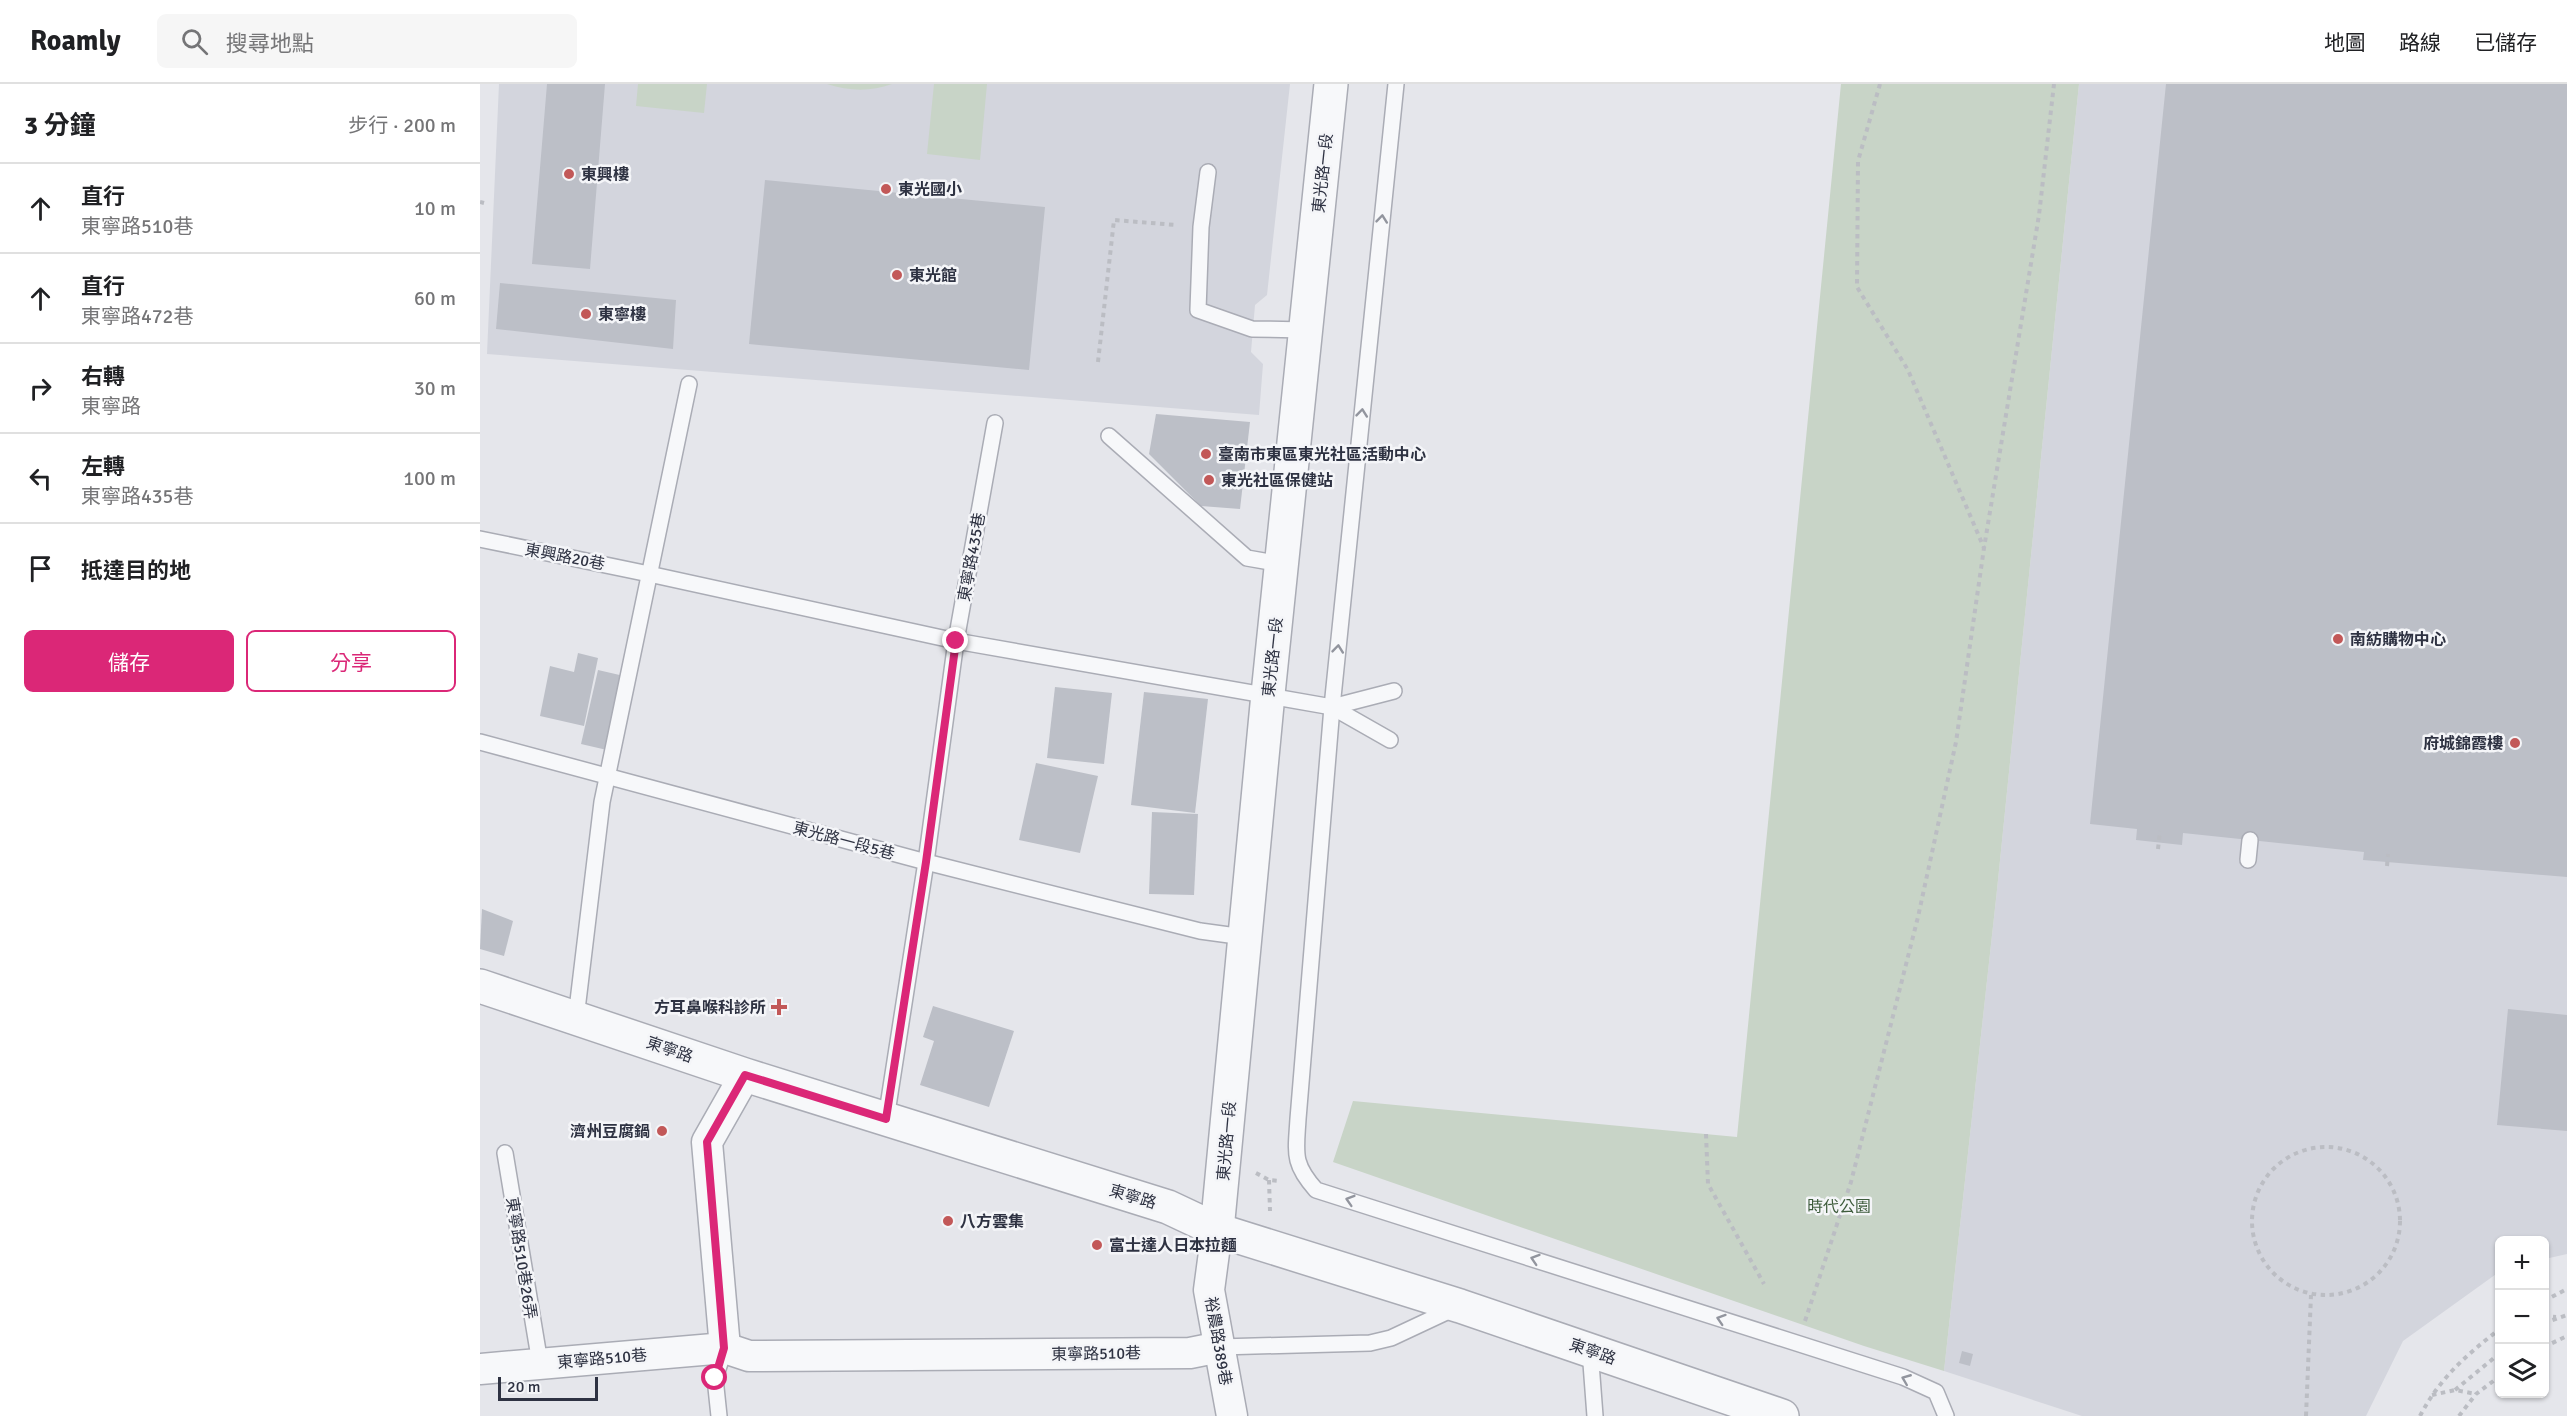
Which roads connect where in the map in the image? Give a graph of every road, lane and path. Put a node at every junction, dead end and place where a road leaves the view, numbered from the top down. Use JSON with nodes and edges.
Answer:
{"nodes":[{"id":1,"x":1331,"y":84,"type":"edge"},
{"id":2,"x":1396,"y":84,"type":"edge"},
{"id":3,"x":1880,"y":84,"type":"edge"},
{"id":4,"x":2054,"y":84,"type":"edge"},
{"id":5,"x":1208,"y":172,"type":"dead end"},
{"id":6,"x":1201,"y":227,"type":"junction"},
{"id":7,"x":1306,"y":330,"type":"junction"},
{"id":8,"x":1098,"y":362,"type":"dead end"},
{"id":9,"x":689,"y":384,"type":"dead end"},
{"id":10,"x":995,"y":423,"type":"dead end"},
{"id":11,"x":1109,"y":436,"type":"dead end"},
{"id":12,"x":480,"y":539,"type":"edge"},
{"id":13,"x":1984,"y":548,"type":"junction"},
{"id":14,"x":1282,"y":564,"type":"junction"},
{"id":15,"x":650,"y":574,"type":"junction"},
{"id":16,"x":956,"y":641,"type":"junction"},
{"id":17,"x":1394,"y":691,"type":"dead end"},
{"id":18,"x":1268,"y":694,"type":"junction"},
{"id":19,"x":1332,"y":707,"type":"junction"},
{"id":20,"x":1390,"y":740,"type":"dead end"},
{"id":21,"x":480,"y":742,"type":"edge"},
{"id":22,"x":608,"y":777,"type":"junction"},
{"id":23,"x":2160,"y":831,"type":"dead end"},
{"id":24,"x":2250,"y":840,"type":"dead end"},
{"id":25,"x":2158,"y":849,"type":"dead end"},
{"id":26,"x":2388,"y":854,"type":"dead end"},
{"id":27,"x":2248,"y":860,"type":"dead end"},
{"id":28,"x":926,"y":862,"type":"junction"},
{"id":29,"x":2387,"y":866,"type":"dead end"},
{"id":30,"x":1244,"y":937,"type":"junction"},
{"id":31,"x":480,"y":986,"type":"edge"},
{"id":32,"x":576,"y":1018,"type":"junction"},
{"id":33,"x":745,"y":1075,"type":"junction"},
{"id":34,"x":886,"y":1119,"type":"junction"},
{"id":35,"x":1706,"y":1134,"type":"dead end"},
{"id":36,"x":505,"y":1153,"type":"dead end"},
{"id":37,"x":1250,"y":1170,"type":"dead end"},
{"id":38,"x":1269,"y":1180,"type":"junction"},
{"id":39,"x":1280,"y":1181,"type":"dead end"},
{"id":40,"x":1270,"y":1212,"type":"dead end"},
{"id":41,"x":1217,"y":1230,"type":"junction"},
{"id":42,"x":1764,"y":1284,"type":"dead end"},
{"id":43,"x":2567,"y":1289,"type":"edge"},
{"id":44,"x":2311,"y":1295,"type":"junction"},
{"id":45,"x":2549,"y":1298,"type":"edge"},
{"id":46,"x":1460,"y":1305,"type":"junction"},
{"id":47,"x":2567,"y":1315,"type":"edge"},
{"id":48,"x":2549,"y":1317,"type":"edge"},
{"id":49,"x":2558,"y":1318,"type":"junction"},
{"id":50,"x":2549,"y":1321,"type":"edge"},
{"id":51,"x":2495,"y":1332,"type":"edge"},
{"id":52,"x":2567,"y":1336,"type":"edge"},
{"id":53,"x":2549,"y":1341,"type":"edge"},
{"id":54,"x":2555,"y":1342,"type":"junction"},
{"id":55,"x":1797,"y":1344,"type":"junction"},
{"id":56,"x":2549,"y":1345,"type":"edge"},
{"id":57,"x":1220,"y":1347,"type":"junction"},
{"id":58,"x":724,"y":1348,"type":"junction"},
{"id":59,"x":1590,"y":1350,"type":"junction"},
{"id":60,"x":2495,"y":1356,"type":"edge"},
{"id":61,"x":540,"y":1363,"type":"junction"},
{"id":62,"x":480,"y":1369,"type":"edge"},
{"id":63,"x":2495,"y":1379,"type":"edge"},
{"id":64,"x":2455,"y":1390,"type":"junction"},
{"id":65,"x":2476,"y":1394,"type":"junction"},
{"id":66,"x":2431,"y":1395,"type":"junction"},
{"id":67,"x":719,"y":1416,"type":"edge"},
{"id":68,"x":1232,"y":1416,"type":"edge"},
{"id":69,"x":1595,"y":1416,"type":"edge"},
{"id":70,"x":1782,"y":1416,"type":"edge"},
{"id":71,"x":1946,"y":1416,"type":"edge"},
{"id":72,"x":2306,"y":1416,"type":"edge"},
{"id":73,"x":2420,"y":1416,"type":"edge"},
{"id":74,"x":2459,"y":1416,"type":"edge"}],
"edges":[{"from":1,"to":7,"type":"street","name":"東光路一段"},
{"from":19,"to":2,"type":"lane","one_way":true},
{"from":3,"to":13,"type":"path"},
{"from":4,"to":13,"type":"path"},
{"from":5,"to":6,"type":"lane"},
{"from":6,"to":7,"type":"lane"},
{"from":6,"to":8,"type":"path"},
{"from":7,"to":14,"type":"street","name":"東光路一段"},
{"from":9,"to":15,"type":"lane"},
{"from":10,"to":16,"type":"lane","name":"東寧路435巷"},
{"from":11,"to":14,"type":"lane"},
{"from":12,"to":15,"type":"lane","name":"東興路20巷"},
{"from":13,"to":55,"type":"path"},
{"from":14,"to":18,"type":"street","name":"東光路一段"},
{"from":15,"to":16,"type":"lane","name":"東興路20巷"},
{"from":15,"to":22,"type":"lane"},
{"from":16,"to":18,"type":"lane","name":"東興路20巷"},
{"from":16,"to":28,"type":"lane","name":"東寧路435巷"},
{"from":17,"to":19,"type":"lane"},
{"from":18,"to":19,"type":"lane","name":"東興路20巷"},
{"from":18,"to":30,"type":"street","name":"東光路一段"},
{"from":19,"to":20,"type":"lane"},
{"from":55,"to":19,"type":"lane","one_way":true},
{"from":21,"to":22,"type":"lane","name":"東光路一段5巷"},
{"from":22,"to":28,"type":"lane","name":"東光路一段5巷"},
{"from":22,"to":32,"type":"lane"},
{"from":23,"to":25,"type":"path"},
{"from":24,"to":27,"type":"lane"},
{"from":26,"to":29,"type":"path"},
{"from":28,"to":30,"type":"lane","name":"東光路一段5巷"},
{"from":28,"to":34,"type":"lane","name":"東寧路435巷"},
{"from":30,"to":41,"type":"street","name":"東光路一段"},
{"from":31,"to":32,"type":"street","name":"東寧路"},
{"from":32,"to":33,"type":"street","name":"東寧路"},
{"from":33,"to":34,"type":"street","name":"東寧路"},
{"from":33,"to":58,"type":"street"},
{"from":34,"to":41,"type":"street","name":"東寧路"},
{"from":35,"to":42,"type":"path"},
{"from":36,"to":61,"type":"lane","name":"東寧路510巷26弄"},
{"from":37,"to":38,"type":"path"},
{"from":38,"to":39,"type":"path"},
{"from":38,"to":40,"type":"path"},
{"from":41,"to":46,"type":"street","name":"東寧路"},
{"from":41,"to":57,"type":"street","name":"裕農路389巷"},
{"from":43,"to":45,"type":"path"},
{"from":44,"to":44,"type":"path"},
{"from":44,"to":72,"type":"path"},
{"from":46,"to":57,"type":"lane","name":"東寧路510巷"},
{"from":46,"to":59,"type":"street","name":"東寧路"},
{"from":47,"to":49,"type":"path"},
{"from":48,"to":49,"type":"path"},
{"from":49,"to":50,"type":"path"},
{"from":51,"to":66,"type":"path"},
{"from":52,"to":54,"type":"path"},
{"from":53,"to":54,"type":"path"},
{"from":54,"to":56,"type":"path"},
{"from":71,"to":55,"type":"lane","one_way":true},
{"from":57,"to":58,"type":"street","name":"東寧路510巷"},
{"from":57,"to":68,"type":"street","name":"裕農路389巷"},
{"from":58,"to":61,"type":"street","name":"東寧路510巷"},
{"from":58,"to":67,"type":"lane"},
{"from":59,"to":69,"type":"lane"},
{"from":59,"to":70,"type":"street","name":"東寧路"},
{"from":60,"to":64,"type":"path"},
{"from":61,"to":62,"type":"street","name":"東寧路510巷"},
{"from":63,"to":65,"type":"path"},
{"from":64,"to":65,"type":"path"},
{"from":64,"to":66,"type":"path"},
{"from":65,"to":74,"type":"path"},
{"from":66,"to":73,"type":"path"}]}
